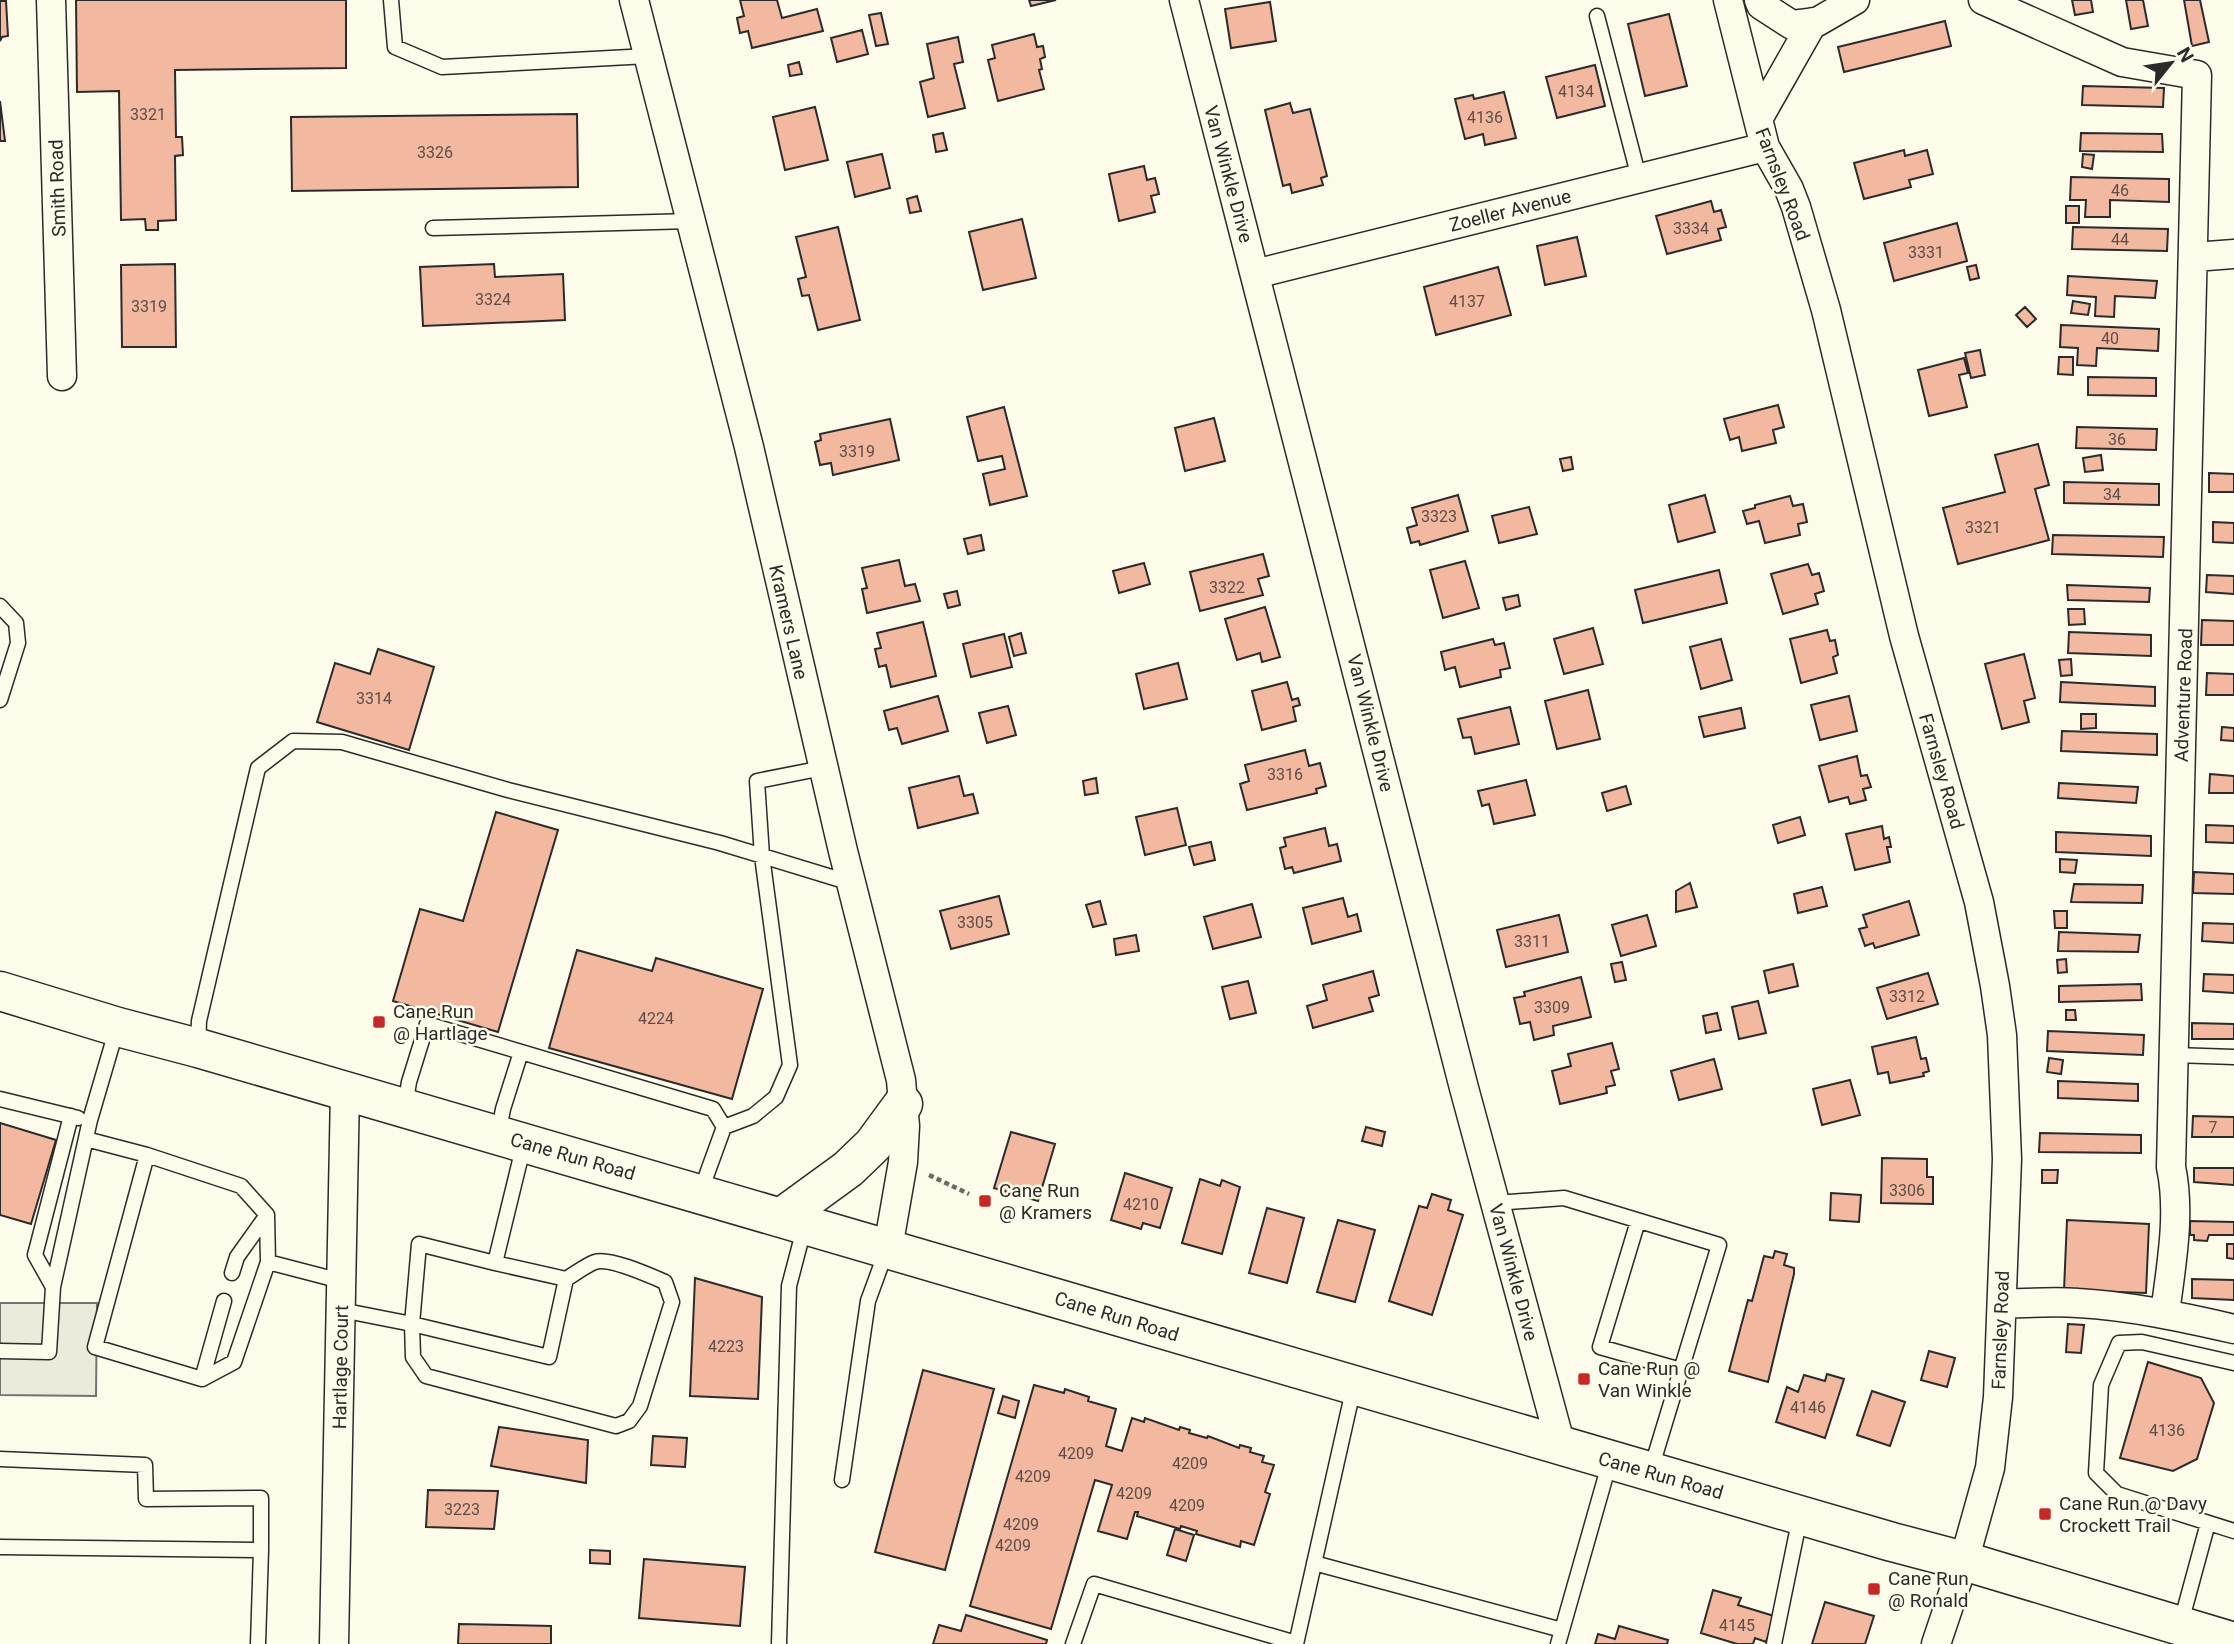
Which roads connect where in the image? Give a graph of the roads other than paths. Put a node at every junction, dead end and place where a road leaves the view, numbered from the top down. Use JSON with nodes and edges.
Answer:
{"nodes":[{"id":1,"x":51,"y":0,"type":"edge"},
{"id":2,"x":391,"y":0,"type":"edge"},
{"id":3,"x":634,"y":0,"type":"edge"},
{"id":4,"x":1184,"y":0,"type":"edge"},
{"id":5,"x":1728,"y":0,"type":"edge"},
{"id":6,"x":1759,"y":0,"type":"edge"},
{"id":7,"x":1855,"y":0,"type":"edge"},
{"id":8,"x":1983,"y":0,"type":"edge"},
{"id":9,"x":1597,"y":16,"type":"dead end"},
{"id":10,"x":1813,"y":22,"type":"junction"},
{"id":11,"x":648,"y":56,"type":"junction"},
{"id":12,"x":1758,"y":119,"type":"junction"},
{"id":13,"x":1765,"y":147,"type":"junction"},
{"id":14,"x":1639,"y":178,"type":"junction"},
{"id":15,"x":691,"y":221,"type":"junction"},
{"id":16,"x":433,"y":228,"type":"dead end"},
{"id":17,"x":2234,"y":254,"type":"edge"},
{"id":18,"x":2194,"y":257,"type":"junction"},
{"id":19,"x":1255,"y":274,"type":"junction"},
{"id":20,"x":62,"y":376,"type":"dead end"},
{"id":21,"x":0,"y":606,"type":"edge"},
{"id":22,"x":0,"y":700,"type":"edge"},
{"id":23,"x":823,"y":768,"type":"junction"},
{"id":24,"x":762,"y":856,"type":"junction"},
{"id":25,"x":851,"y":883,"type":"junction"},
{"id":26,"x":0,"y":991,"type":"edge"},
{"id":27,"x":118,"y":1027,"type":"junction"},
{"id":28,"x":198,"y":1048,"type":"junction"},
{"id":29,"x":521,"y":1052,"type":"junction"},
{"id":30,"x":2174,"y":1055,"type":"junction"},
{"id":31,"x":2234,"y":1056,"type":"edge"},
{"id":32,"x":345,"y":1091,"type":"junction"},
{"id":33,"x":0,"y":1099,"type":"edge"},
{"id":34,"x":903,"y":1104,"type":"junction"},
{"id":35,"x":404,"y":1108,"type":"junction"},
{"id":36,"x":71,"y":1116,"type":"junction"},
{"id":37,"x":90,"y":1120,"type":"junction"},
{"id":38,"x":724,"y":1127,"type":"junction"},
{"id":39,"x":511,"y":1138,"type":"junction"},
{"id":40,"x":86,"y":1139,"type":"junction"},
{"id":41,"x":146,"y":1155,"type":"junction"},
{"id":42,"x":700,"y":1194,"type":"junction"},
{"id":43,"x":1495,"y":1203,"type":"junction"},
{"id":44,"x":267,"y":1215,"type":"junction"},
{"id":45,"x":794,"y":1221,"type":"junction"},
{"id":46,"x":1638,"y":1221,"type":"junction"},
{"id":47,"x":888,"y":1248,"type":"junction"},
{"id":48,"x":268,"y":1262,"type":"junction"},
{"id":49,"x":495,"y":1263,"type":"junction"},
{"id":50,"x":232,"y":1273,"type":"dead end"},
{"id":51,"x":566,"y":1279,"type":"junction"},
{"id":52,"x":341,"y":1281,"type":"junction"},
{"id":53,"x":53,"y":1287,"type":"junction"},
{"id":54,"x":224,"y":1301,"type":"dead end"},
{"id":55,"x":2002,"y":1304,"type":"junction"},
{"id":56,"x":341,"y":1310,"type":"junction"},
{"id":57,"x":2165,"y":1313,"type":"junction"},
{"id":58,"x":412,"y":1324,"type":"junction"},
{"id":59,"x":2234,"y":1329,"type":"edge"},
{"id":60,"x":0,"y":1351,"type":"edge"},
{"id":61,"x":2234,"y":1363,"type":"edge"},
{"id":62,"x":1681,"y":1370,"type":"junction"},
{"id":63,"x":202,"y":1379,"type":"junction"},
{"id":64,"x":1354,"y":1385,"type":"junction"},
{"id":65,"x":1561,"y":1446,"type":"junction"},
{"id":66,"x":0,"y":1459,"type":"edge"},
{"id":67,"x":1610,"y":1460,"type":"junction"},
{"id":68,"x":1650,"y":1471,"type":"junction"},
{"id":69,"x":842,"y":1480,"type":"dead end"},
{"id":70,"x":1800,"y":1516,"type":"junction"},
{"id":71,"x":2208,"y":1523,"type":"junction"},
{"id":72,"x":2234,"y":1531,"type":"edge"},
{"id":73,"x":0,"y":1547,"type":"edge"},
{"id":74,"x":261,"y":1550,"type":"junction"},
{"id":75,"x":1964,"y":1561,"type":"junction"},
{"id":76,"x":1314,"y":1563,"type":"junction"},
{"id":77,"x":2179,"y":1626,"type":"junction"},
{"id":78,"x":1560,"y":1637,"type":"edge"},
{"id":79,"x":2234,"y":1642,"type":"edge"},
{"id":80,"x":258,"y":1644,"type":"edge"},
{"id":81,"x":334,"y":1644,"type":"edge"},
{"id":82,"x":779,"y":1644,"type":"edge"},
{"id":83,"x":1073,"y":1644,"type":"edge"},
{"id":84,"x":1296,"y":1644,"type":"edge"},
{"id":85,"x":1774,"y":1644,"type":"edge"},
{"id":86,"x":1936,"y":1644,"type":"edge"}],
"edges":[{"from":1,"to":20,"type":"street","name":"Smith Road"},
{"from":2,"to":11,"type":"lane"},
{"from":3,"to":11,"type":"street","name":"Kramers Lane"},
{"from":4,"to":19,"type":"street","name":"Van Winkle Drive"},
{"from":5,"to":12,"type":"street","name":"Farnsley Road"},
{"from":6,"to":10,"type":"street"},
{"from":7,"to":10,"type":"street"},
{"from":8,"to":18,"type":"street","name":"Adventure Road"},
{"from":9,"to":14,"type":"lane"},
{"from":10,"to":12,"type":"street"},
{"from":11,"to":15,"type":"street","name":"Kramers Lane"},
{"from":12,"to":13,"type":"street","name":"Farnsley Road"},
{"from":13,"to":14,"type":"street","name":"Zoeller Avenue"},
{"from":13,"to":55,"type":"street","name":"Farnsley Road"},
{"from":14,"to":19,"type":"street","name":"Zoeller Avenue"},
{"from":15,"to":16,"type":"lane"},
{"from":15,"to":23,"type":"street","name":"Kramers Lane"},
{"from":17,"to":18,"type":"street"},
{"from":18,"to":30,"type":"street","name":"Adventure Road"},
{"from":19,"to":43,"type":"street","name":"Van Winkle Drive"},
{"from":21,"to":22,"type":"lane"},
{"from":23,"to":24,"type":"lane"},
{"from":23,"to":25,"type":"street","name":"Kramers Lane"},
{"from":24,"to":25,"type":"lane"},
{"from":24,"to":28,"type":"lane"},
{"from":24,"to":38,"type":"lane"},
{"from":25,"to":34,"type":"street","name":"Kramers Lane"},
{"from":26,"to":27,"type":"highway","name":"Cane Run Road"},
{"from":27,"to":28,"type":"highway","name":"Cane Run Road"},
{"from":27,"to":37,"type":"lane"},
{"from":28,"to":32,"type":"highway","name":"Cane Run Road"},
{"from":29,"to":35,"type":"lane"},
{"from":29,"to":38,"type":"lane"},
{"from":29,"to":39,"type":"lane"},
{"from":30,"to":31,"type":"lane"},
{"from":30,"to":57,"type":"street","name":"Adventure Road"},
{"from":32,"to":35,"type":"highway","name":"Cane Run Road"},
{"from":32,"to":52,"type":"street","name":"Hartlage Court"},
{"from":33,"to":36,"type":"lane"},
{"from":34,"to":45,"type":"highway"},
{"from":34,"to":47,"type":"street","name":"Kramers Lane"},
{"from":35,"to":39,"type":"highway","name":"Cane Run Road"},
{"from":36,"to":37,"type":"lane"},
{"from":36,"to":53,"type":"lane"},
{"from":37,"to":40,"type":"lane"},
{"from":38,"to":42,"type":"lane"},
{"from":39,"to":42,"type":"highway","name":"Cane Run Road"},
{"from":39,"to":49,"type":"lane"},
{"from":40,"to":41,"type":"lane"},
{"from":40,"to":53,"type":"lane"},
{"from":41,"to":44,"type":"lane"},
{"from":41,"to":63,"type":"lane"},
{"from":42,"to":45,"type":"highway","name":"Cane Run Road"},
{"from":43,"to":46,"type":"lane"},
{"from":43,"to":65,"type":"street","name":"Van Winkle Drive"},
{"from":44,"to":48,"type":"lane"},
{"from":44,"to":50,"type":"lane"},
{"from":45,"to":47,"type":"highway","name":"Cane Run Road"},
{"from":45,"to":82,"type":"lane"},
{"from":46,"to":62,"type":"lane"},
{"from":46,"to":62,"type":"lane"},
{"from":47,"to":64,"type":"highway","name":"Cane Run Road"},
{"from":47,"to":69,"type":"lane"},
{"from":48,"to":52,"type":"lane"},
{"from":48,"to":63,"type":"lane"},
{"from":49,"to":51,"type":"lane"},
{"from":49,"to":58,"type":"lane"},
{"from":51,"to":58,"type":"lane"},
{"from":51,"to":58,"type":"lane"},
{"from":52,"to":56,"type":"street","name":"Hartlage Court"},
{"from":53,"to":60,"type":"lane"},
{"from":54,"to":63,"type":"lane"},
{"from":55,"to":57,"type":"street"},
{"from":55,"to":75,"type":"street","name":"Farnsley Road"},
{"from":56,"to":58,"type":"lane"},
{"from":56,"to":81,"type":"street","name":"Hartlage Court"},
{"from":57,"to":59,"type":"street"},
{"from":61,"to":71,"type":"lane"},
{"from":62,"to":68,"type":"lane"},
{"from":64,"to":65,"type":"highway","name":"Cane Run Road"},
{"from":64,"to":76,"type":"lane"},
{"from":65,"to":67,"type":"highway","name":"Cane Run Road"},
{"from":66,"to":74,"type":"lane"},
{"from":67,"to":68,"type":"highway","name":"Cane Run Road"},
{"from":67,"to":78,"type":"lane"},
{"from":68,"to":70,"type":"highway","name":"Cane Run Road"},
{"from":70,"to":75,"type":"highway","name":"Cane Run Road"},
{"from":70,"to":85,"type":"lane"},
{"from":71,"to":72,"type":"lane"},
{"from":71,"to":77,"type":"lane"},
{"from":73,"to":74,"type":"lane"},
{"from":74,"to":80,"type":"lane"},
{"from":75,"to":77,"type":"highway","name":"Cane Run Road"},
{"from":75,"to":86,"type":"street","name":"Farnsley Road"},
{"from":76,"to":78,"type":"lane"},
{"from":76,"to":84,"type":"lane"},
{"from":77,"to":79,"type":"highway","name":"Cane Run Road"},
{"from":83,"to":84,"type":"lane"}]}
